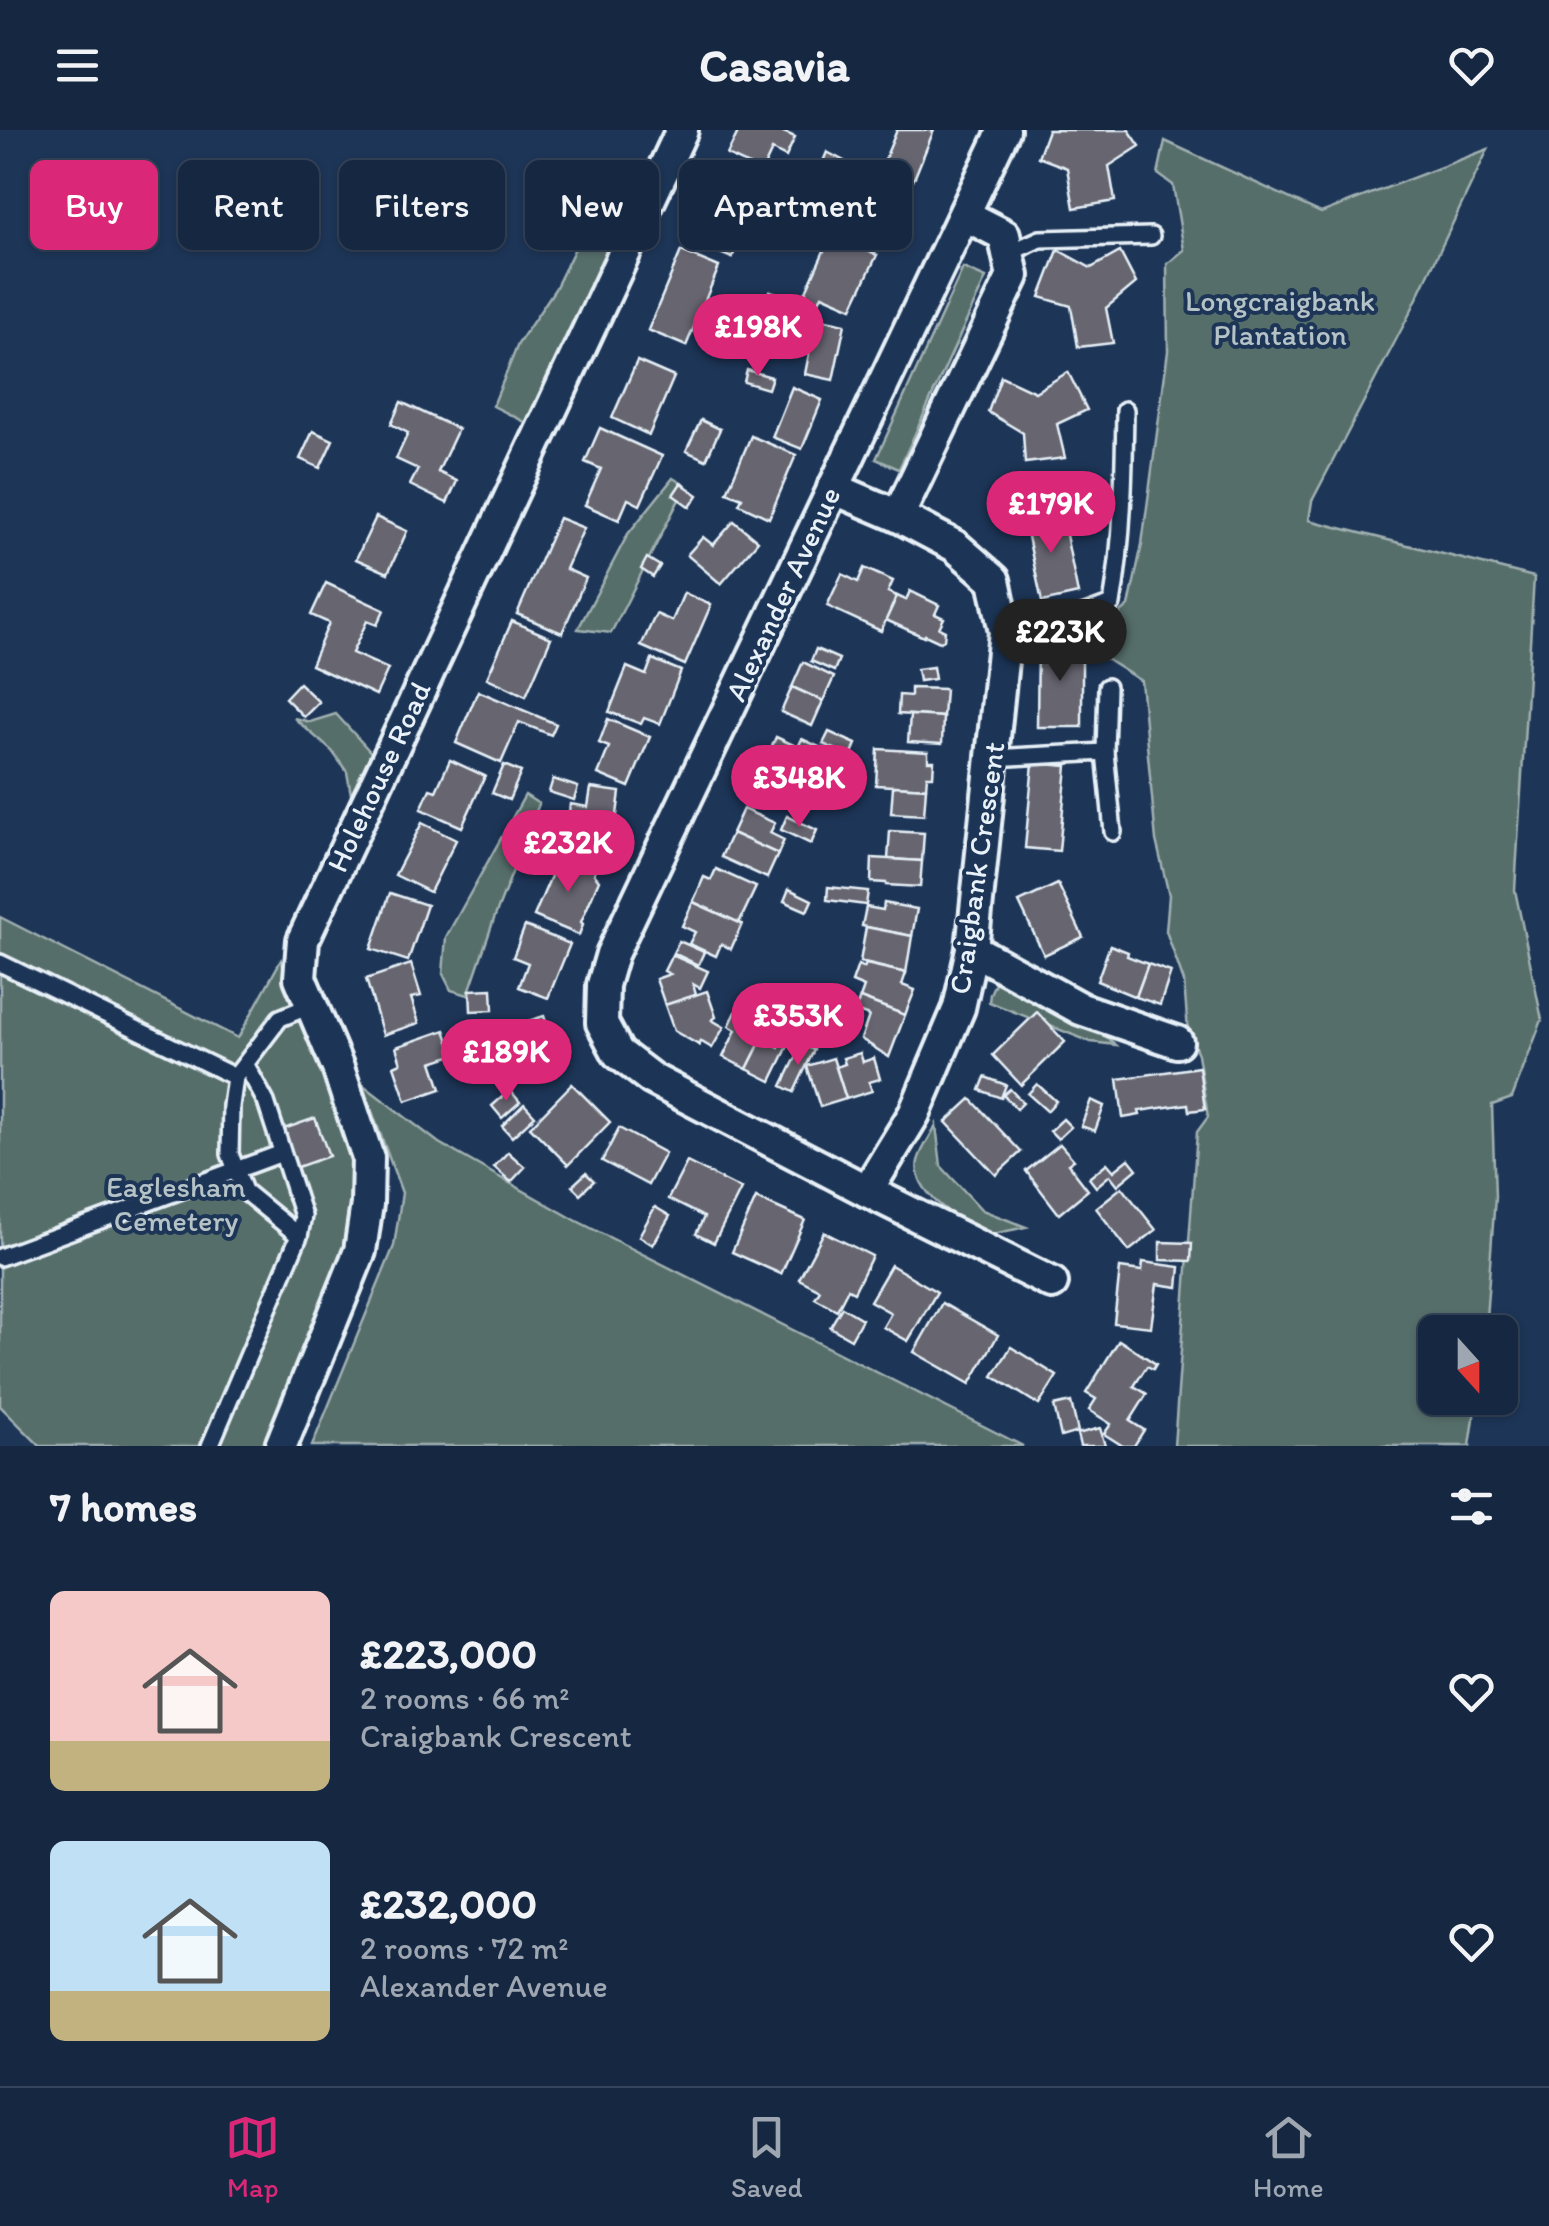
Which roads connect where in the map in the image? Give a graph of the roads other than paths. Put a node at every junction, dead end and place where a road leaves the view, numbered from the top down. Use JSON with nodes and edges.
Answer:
{"nodes":[{"id":1,"x":682,"y":130,"type":"edge"},
{"id":2,"x":1004,"y":130,"type":"edge"},
{"id":3,"x":964,"y":215,"type":"junction"},
{"id":4,"x":1152,"y":236,"type":"dead end"},
{"id":5,"x":1009,"y":254,"type":"junction"},
{"id":6,"x":1125,"y":410,"type":"dead end"},
{"id":7,"x":833,"y":488,"type":"junction"},
{"id":8,"x":898,"y":516,"type":"junction"},
{"id":9,"x":1005,"y":632,"type":"junction"},
{"id":10,"x":1107,"y":687,"type":"dead end"},
{"id":11,"x":1106,"y":752,"type":"junction"},
{"id":12,"x":993,"y":758,"type":"junction"},
{"id":13,"x":1113,"y":832,"type":"dead end"},
{"id":14,"x":972,"y":949,"type":"junction"},
{"id":15,"x":0,"y":963,"type":"edge"},
{"id":16,"x":312,"y":1004,"type":"junction"},
{"id":17,"x":1177,"y":1042,"type":"dead end"},
{"id":18,"x":240,"y":1071,"type":"junction"},
{"id":19,"x":282,"y":1154,"type":"junction"},
{"id":20,"x":236,"y":1171,"type":"junction"},
{"id":21,"x":867,"y":1191,"type":"junction"},
{"id":22,"x":299,"y":1236,"type":"junction"},
{"id":23,"x":0,"y":1257,"type":"edge"},
{"id":24,"x":1052,"y":1283,"type":"dead end"},
{"id":25,"x":210,"y":1446,"type":"edge"},
{"id":26,"x":281,"y":1446,"type":"edge"}],
"edges":[{"from":1,"to":16,"type":"street","name":"Holehouse Road"},
{"from":2,"to":3,"type":"street","name":"Alexander Avenue"},
{"from":3,"to":5,"type":"street"},
{"from":3,"to":7,"type":"street","name":"Alexander Avenue"},
{"from":4,"to":5,"type":"lane"},
{"from":5,"to":8,"type":"street"},
{"from":6,"to":9,"type":"lane"},
{"from":7,"to":8,"type":"street","name":"Craigbank Crescent"},
{"from":7,"to":21,"type":"street","name":"Alexander Avenue"},
{"from":8,"to":9,"type":"street","name":"Craigbank Crescent"},
{"from":9,"to":12,"type":"street","name":"Craigbank Crescent"},
{"from":10,"to":11,"type":"lane"},
{"from":11,"to":12,"type":"lane"},
{"from":11,"to":13,"type":"lane"},
{"from":12,"to":14,"type":"street","name":"Craigbank Crescent"},
{"from":14,"to":17,"type":"street"},
{"from":14,"to":21,"type":"street","name":"Craigbank Crescent"},
{"from":15,"to":18,"type":"lane"},
{"from":16,"to":18,"type":"lane"},
{"from":16,"to":26,"type":"street","name":"Holehouse Road"},
{"from":18,"to":19,"type":"lane"},
{"from":18,"to":20,"type":"lane"},
{"from":19,"to":20,"type":"lane"},
{"from":19,"to":22,"type":"lane"},
{"from":20,"to":22,"type":"lane"},
{"from":20,"to":23,"type":"lane"},
{"from":21,"to":24,"type":"street","name":"Alexander Avenue"},
{"from":22,"to":25,"type":"lane"}]}
